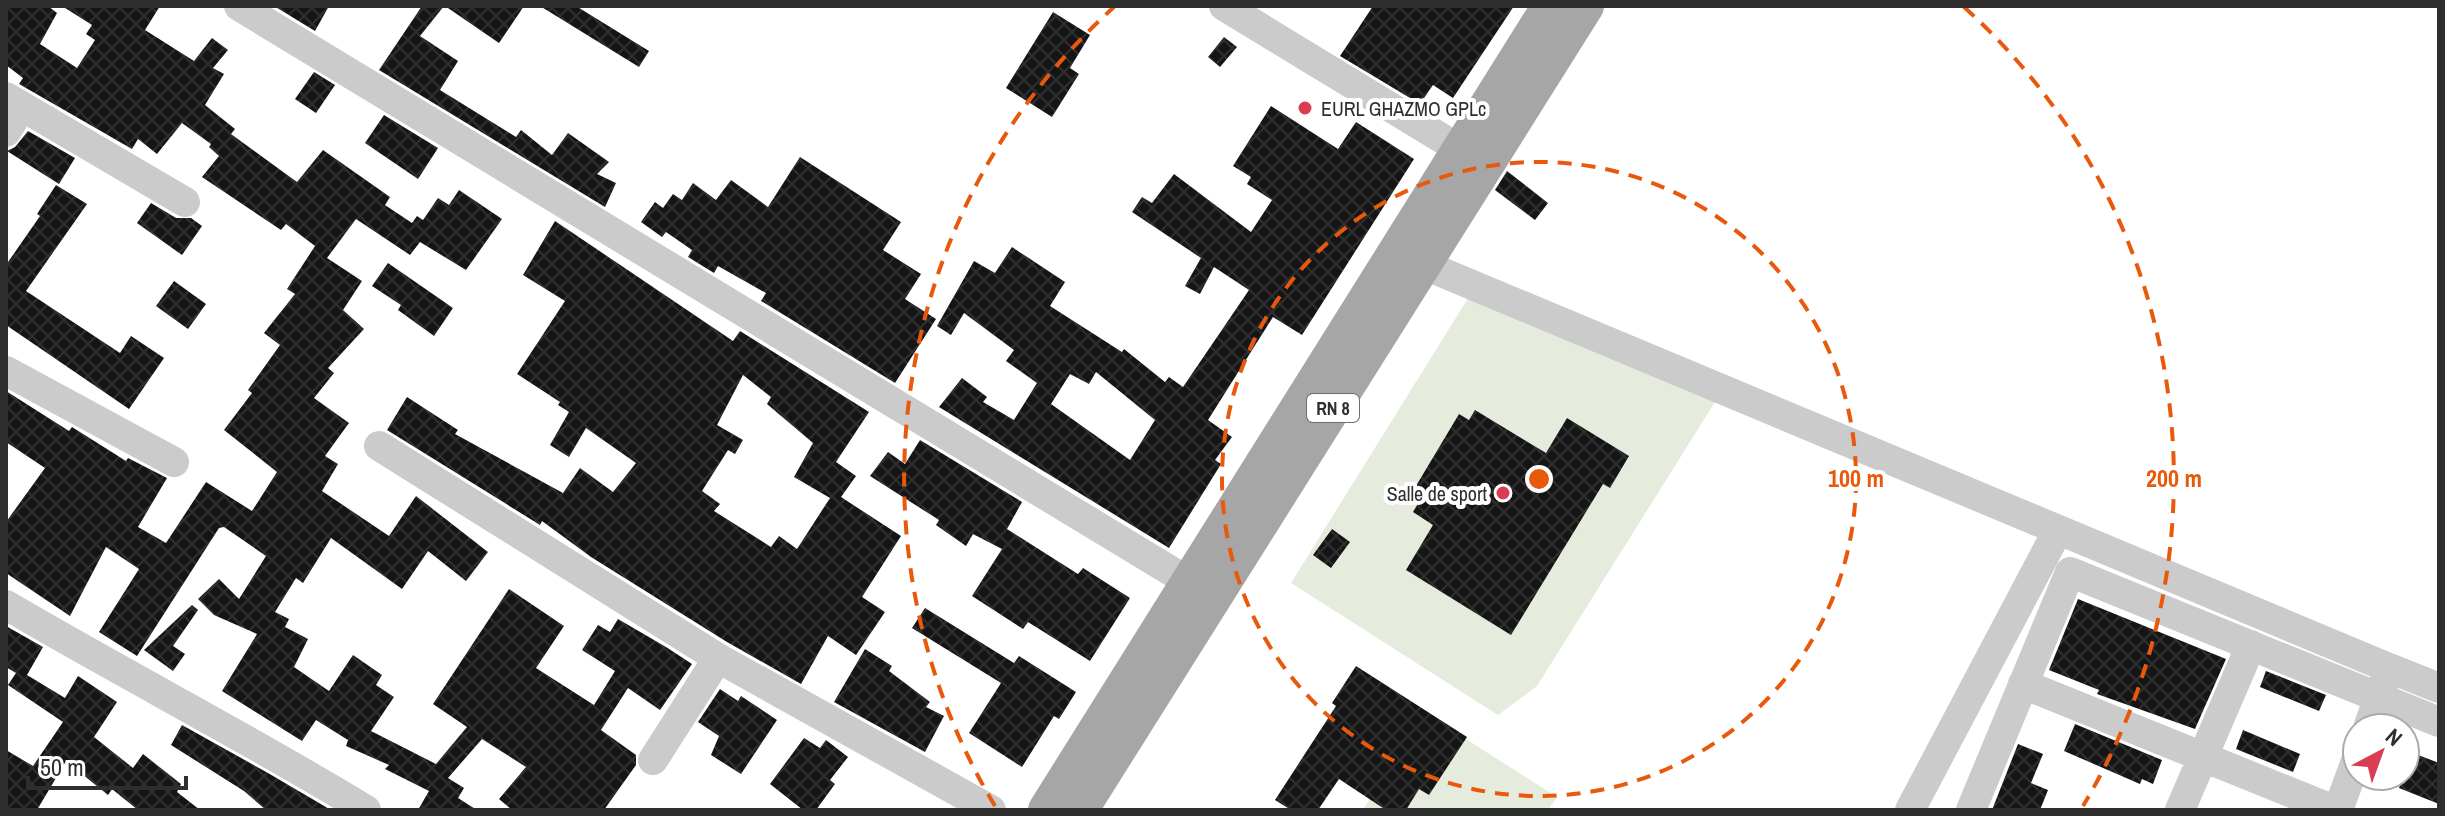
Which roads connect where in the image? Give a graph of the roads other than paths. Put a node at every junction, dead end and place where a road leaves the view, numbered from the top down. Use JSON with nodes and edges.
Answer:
{"nodes":[{"id":1,"x":239,"y":6,"type":"edge"},
{"id":2,"x":1224,"y":6,"type":"edge"},
{"id":3,"x":1551,"y":6,"type":"edge"},
{"id":4,"x":1585,"y":6,"type":"edge"},
{"id":5,"x":11,"y":111,"type":"edge"},
{"id":6,"x":1472,"y":157,"type":"junction"},
{"id":7,"x":185,"y":202,"type":"dead end"},
{"id":8,"x":1422,"y":264,"type":"junction"},
{"id":9,"x":6,"y":371,"type":"edge"},
{"id":10,"x":379,"y":446,"type":"dead end"},
{"id":11,"x":174,"y":462,"type":"dead end"},
{"id":12,"x":2058,"y":530,"type":"junction"},
{"id":13,"x":1189,"y":582,"type":"junction"},
{"id":14,"x":6,"y":605,"type":"edge"},
{"id":15,"x":2251,"y":645,"type":"junction"},
{"id":16,"x":718,"y":658,"type":"junction"},
{"id":17,"x":2389,"y":668,"type":"junction"},
{"id":18,"x":2023,"y":684,"type":"junction"},
{"id":19,"x":2439,"y":688,"type":"edge"},
{"id":20,"x":2379,"y":698,"type":"junction"},
{"id":21,"x":2374,"y":712,"type":"edge"},
{"id":22,"x":2439,"y":722,"type":"edge"},
{"id":23,"x":2205,"y":758,"type":"junction"},
{"id":24,"x":653,"y":760,"type":"dead end"},
{"id":25,"x":366,"y":810,"type":"edge"},
{"id":26,"x":991,"y":810,"type":"edge"},
{"id":27,"x":1047,"y":810,"type":"edge"},
{"id":28,"x":1079,"y":810,"type":"edge"},
{"id":29,"x":1910,"y":810,"type":"edge"},
{"id":30,"x":1971,"y":810,"type":"edge"},
{"id":31,"x":2180,"y":810,"type":"edge"},
{"id":32,"x":2336,"y":810,"type":"edge"}],
"edges":[{"from":1,"to":13,"type":"street"},
{"from":2,"to":6,"type":"street"},
{"from":3,"to":6,"type":"main road","number":"RN 8"},
{"from":4,"to":6,"type":"main road","number":"RN 8"},
{"from":5,"to":7,"type":"street"},
{"from":6,"to":8,"type":"main road","number":"RN 8"},
{"from":6,"to":13,"type":"main road","number":"RN 8"},
{"from":8,"to":12,"type":"street"},
{"from":8,"to":28,"type":"main road","number":"RN 8"},
{"from":9,"to":11,"type":"street"},
{"from":10,"to":16,"type":"street"},
{"from":12,"to":17,"type":"street"},
{"from":12,"to":29,"type":"street"},
{"from":13,"to":27,"type":"main road","number":"RN 8"},
{"from":14,"to":25,"type":"street"},
{"from":15,"to":18,"type":"street"},
{"from":15,"to":20,"type":"street"},
{"from":15,"to":23,"type":"street"},
{"from":16,"to":24,"type":"street"},
{"from":16,"to":26,"type":"street"},
{"from":17,"to":19,"type":"street"},
{"from":17,"to":20,"type":"street"},
{"from":18,"to":23,"type":"street"},
{"from":18,"to":30,"type":"street"},
{"from":20,"to":21,"type":"street"},
{"from":20,"to":22,"type":"street"},
{"from":23,"to":31,"type":"street"},
{"from":23,"to":32,"type":"street"}]}
